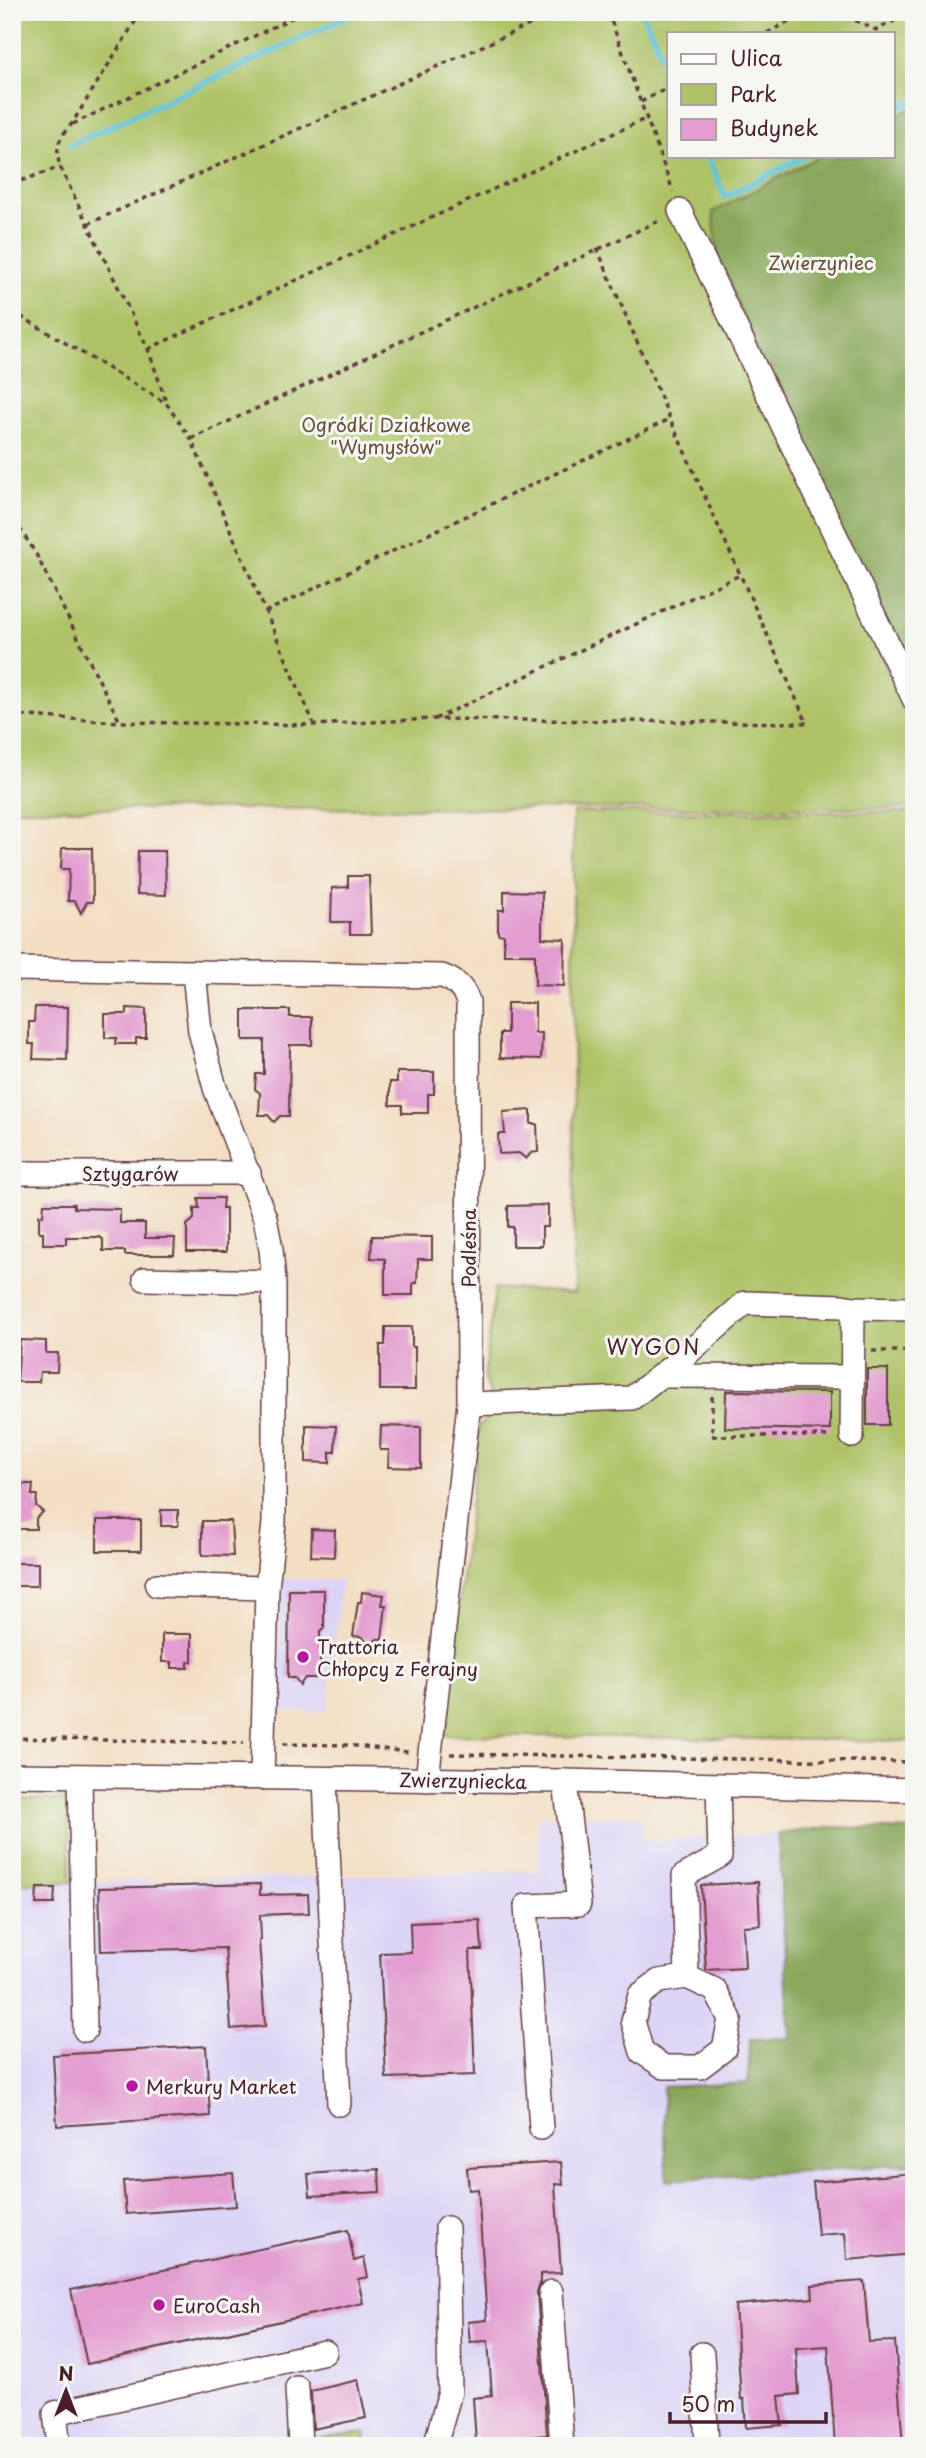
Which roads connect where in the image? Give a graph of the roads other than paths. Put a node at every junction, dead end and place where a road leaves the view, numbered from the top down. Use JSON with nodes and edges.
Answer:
{"nodes":[{"id":1,"x":680,"y":211,"type":"road end"},
{"id":2,"x":914,"y":698,"type":"edge"},
{"id":3,"x":12,"y":969,"type":"edge"},
{"id":4,"x":194,"y":972,"type":"junction"},
{"id":5,"x":249,"y":1173,"type":"junction"},
{"id":6,"x":12,"y":1174,"type":"edge"},
{"id":7,"x":145,"y":1279,"type":"dead end"},
{"id":8,"x":275,"y":1282,"type":"junction"},
{"id":9,"x":853,"y":1308,"type":"junction"},
{"id":10,"x":914,"y":1309,"type":"edge"},
{"id":11,"x":661,"y":1376,"type":"junction"},
{"id":12,"x":852,"y":1377,"type":"junction"},
{"id":13,"x":469,"y":1404,"type":"junction"},
{"id":14,"x":852,"y":1436,"type":"road end"},
{"id":15,"x":157,"y":1586,"type":"dead end"},
{"id":16,"x":267,"y":1588,"type":"junction"},
{"id":17,"x":12,"y":1775,"type":"edge"},
{"id":18,"x":80,"y":1776,"type":"junction"},
{"id":19,"x":262,"y":1778,"type":"junction"},
{"id":20,"x":325,"y":1779,"type":"junction"},
{"id":21,"x":428,"y":1780,"type":"junction"},
{"id":22,"x":565,"y":1781,"type":"junction"},
{"id":23,"x":718,"y":1785,"type":"junction"},
{"id":24,"x":914,"y":1790,"type":"edge"},
{"id":25,"x":687,"y":1977,"type":"junction"},
{"id":26,"x":85,"y":2030,"type":"dead end"},
{"id":27,"x":339,"y":2104,"type":"dead end"},
{"id":28,"x":541,"y":2128,"type":"dead end"},
{"id":29,"x":447,"y":2228,"type":"dead end"},
{"id":30,"x":551,"y":2292,"type":"dead end"},
{"id":31,"x":325,"y":2352,"type":"dead end"},
{"id":32,"x":702,"y":2354,"type":"dead end"},
{"id":33,"x":297,"y":2388,"type":"dead end"},
{"id":34,"x":60,"y":2446,"type":"edge"},
{"id":35,"x":300,"y":2446,"type":"edge"},
{"id":36,"x":435,"y":2446,"type":"edge"},
{"id":37,"x":562,"y":2446,"type":"edge"},
{"id":38,"x":706,"y":2446,"type":"edge"}],
"edges":[{"from":1,"to":2,"type":"street"},
{"from":3,"to":4,"type":"street"},
{"from":4,"to":5,"type":"street"},
{"from":4,"to":13,"type":"street","name":"Podleśna"},
{"from":5,"to":6,"type":"street","name":"Sztygarów"},
{"from":5,"to":8,"type":"street"},
{"from":7,"to":8,"type":"street"},
{"from":8,"to":16,"type":"street"},
{"from":9,"to":10,"type":"street"},
{"from":9,"to":11,"type":"street"},
{"from":9,"to":12,"type":"street"},
{"from":11,"to":12,"type":"street"},
{"from":11,"to":13,"type":"street"},
{"from":12,"to":14,"type":"street"},
{"from":13,"to":21,"type":"street","name":"Podleśna"},
{"from":15,"to":16,"type":"street"},
{"from":16,"to":19,"type":"street"},
{"from":17,"to":18,"type":"street","name":"Zwierzyniecka"},
{"from":18,"to":19,"type":"street","name":"Zwierzyniecka"},
{"from":18,"to":26,"type":"street"},
{"from":19,"to":20,"type":"street","name":"Zwierzyniecka"},
{"from":20,"to":21,"type":"street","name":"Zwierzyniecka"},
{"from":20,"to":27,"type":"street"},
{"from":21,"to":22,"type":"street","name":"Zwierzyniecka"},
{"from":22,"to":23,"type":"street","name":"Zwierzyniecka"},
{"from":22,"to":28,"type":"street"},
{"from":23,"to":24,"type":"street","name":"Zwierzyniecka"},
{"from":23,"to":25,"type":"street"},
{"from":25,"to":25,"type":"street"},
{"from":29,"to":36,"type":"street"},
{"from":30,"to":37,"type":"street"},
{"from":31,"to":34,"type":"street"},
{"from":32,"to":38,"type":"street"},
{"from":33,"to":35,"type":"street"}]}
